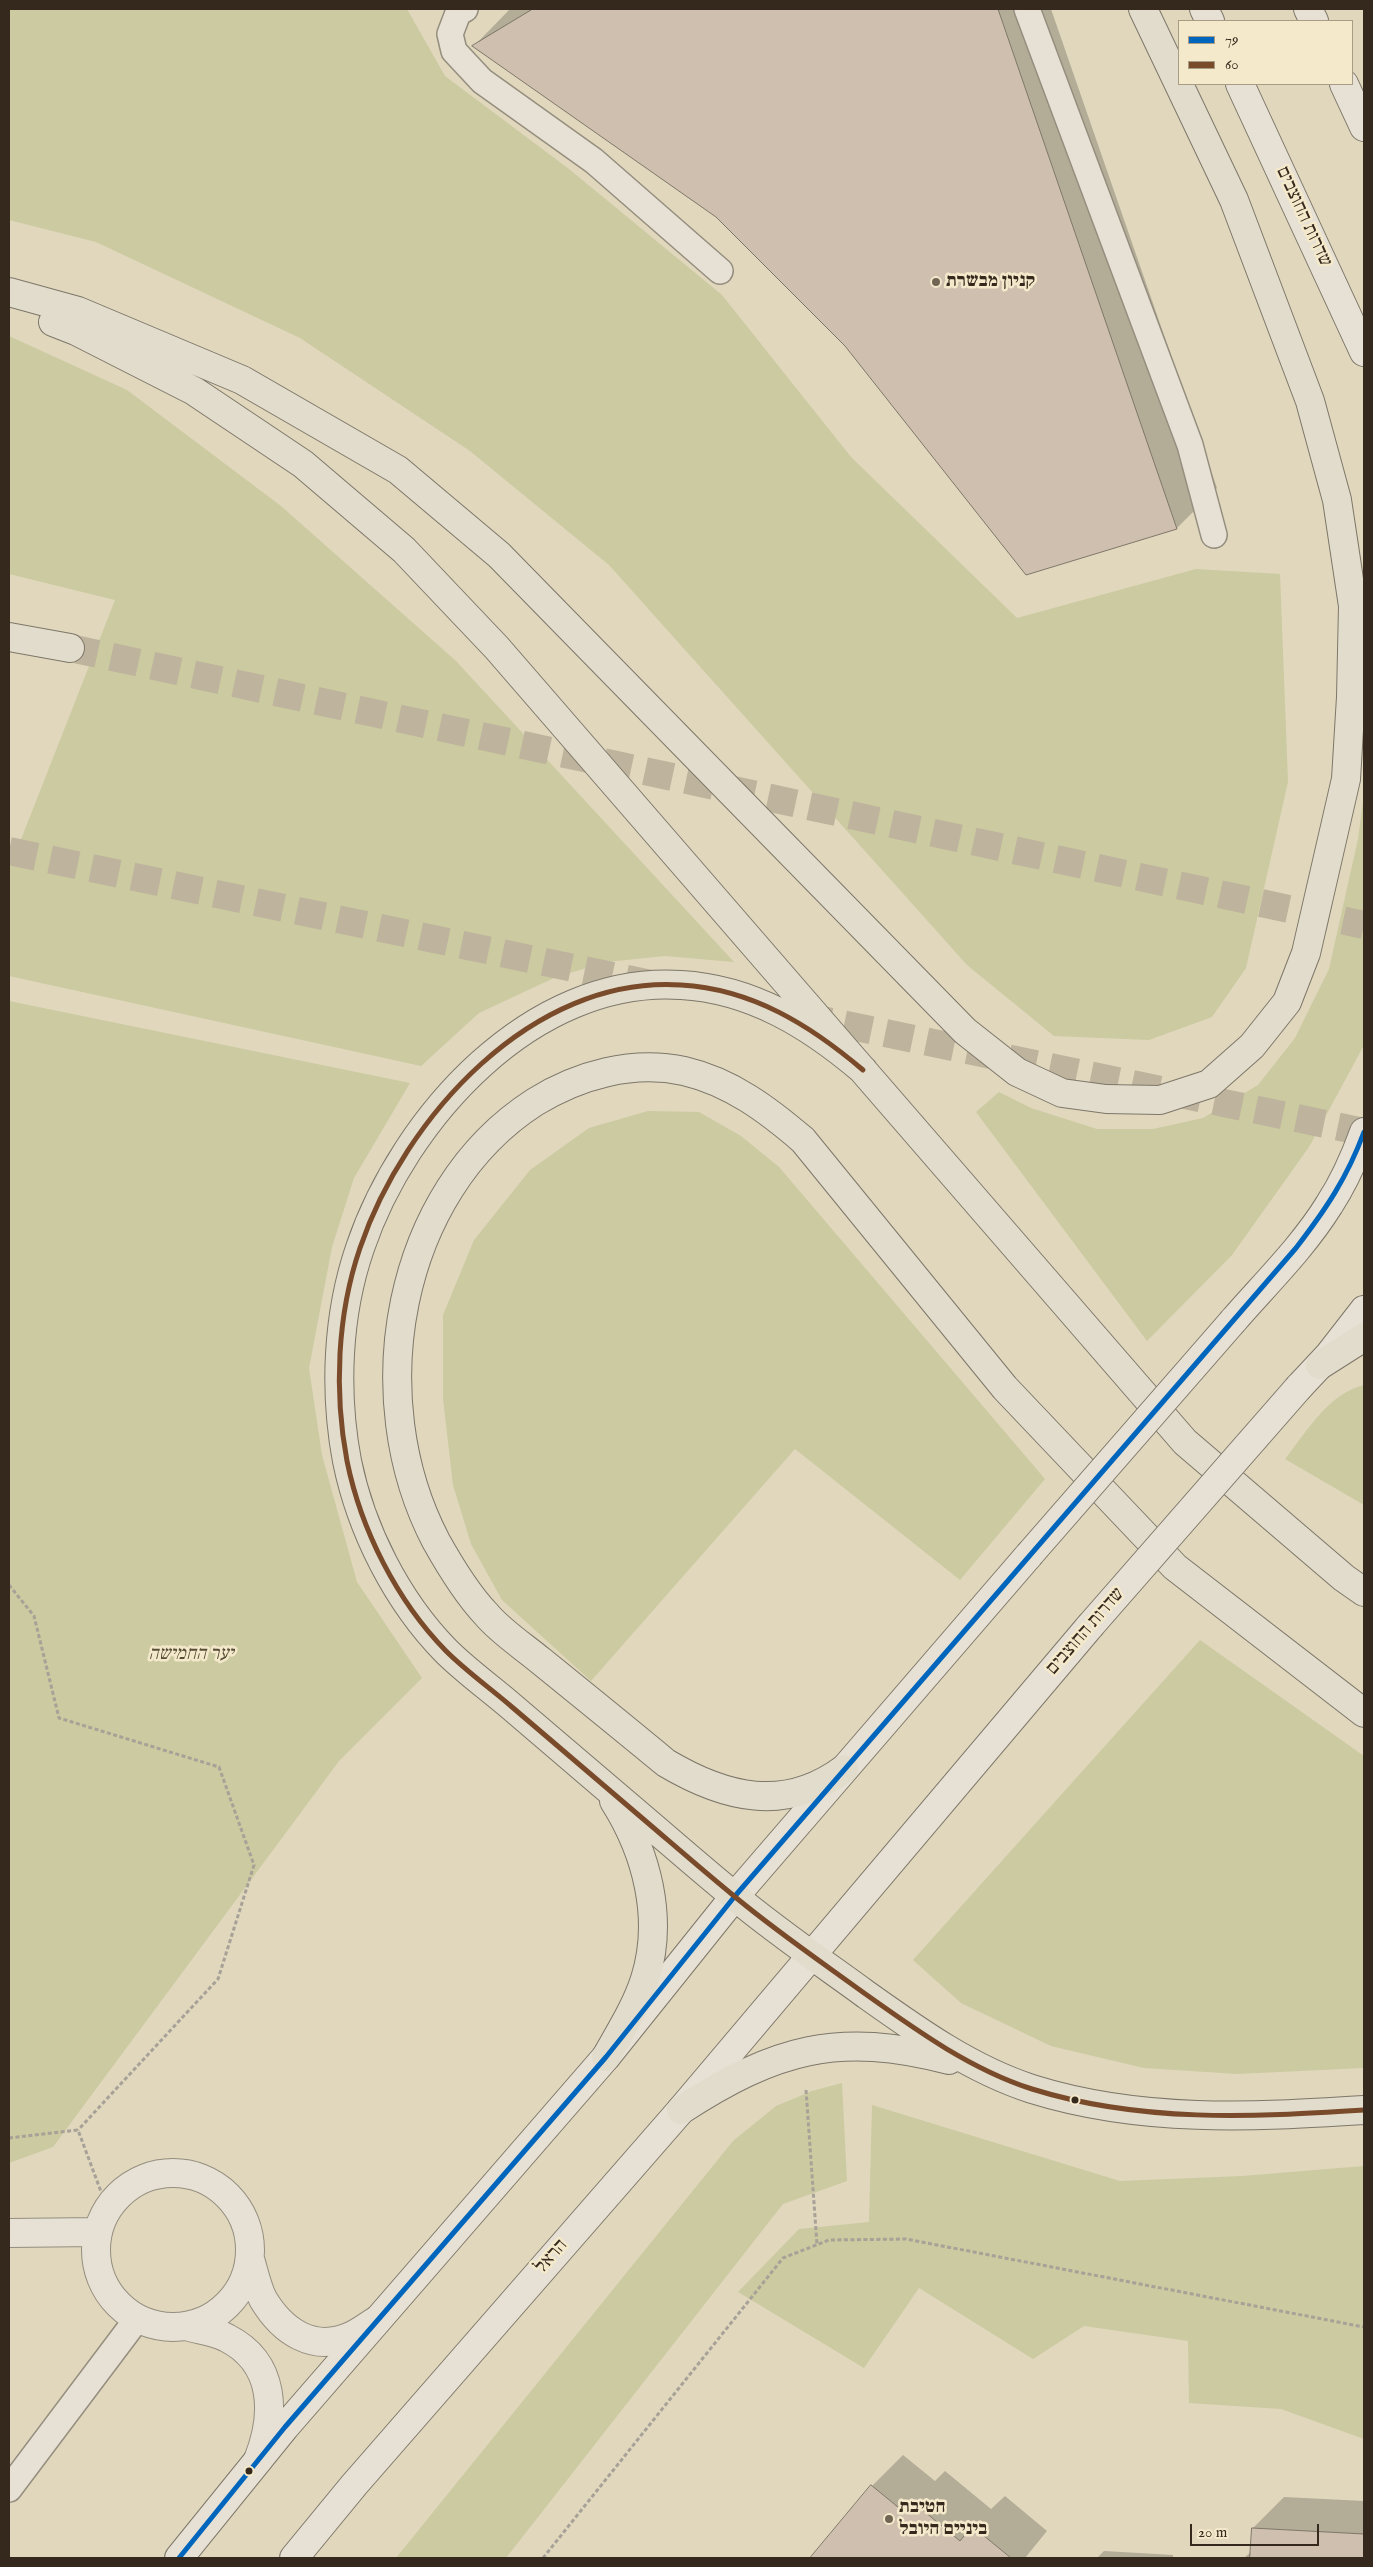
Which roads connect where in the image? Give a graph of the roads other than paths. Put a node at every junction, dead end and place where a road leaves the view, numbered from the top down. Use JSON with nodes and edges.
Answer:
{"nodes":[{"id":1,"x":465,"y":9,"type":"edge"},
{"id":2,"x":1027,"y":9,"type":"edge"},
{"id":3,"x":1144,"y":9,"type":"edge"},
{"id":4,"x":1178,"y":81,"type":"edge"},
{"id":5,"x":1180,"y":85,"type":"edge"},
{"id":6,"x":1240,"y":85,"type":"edge"},
{"id":7,"x":1344,"y":85,"type":"edge"},
{"id":8,"x":1364,"y":126,"type":"edge"},
{"id":9,"x":720,"y":270,"type":"dead end"},
{"id":10,"x":9,"y":292,"type":"edge"},
{"id":11,"x":9,"y":305,"type":"edge"},
{"id":12,"x":1364,"y":352,"type":"edge"},
{"id":13,"x":1214,"y":535,"type":"dead end"},
{"id":14,"x":9,"y":637,"type":"edge"},
{"id":15,"x":70,"y":648,"type":"tunnel mouth"},
{"id":16,"x":863,"y":1070,"type":"junction"},
{"id":17,"x":1364,"y":1132,"type":"edge"},
{"id":18,"x":1364,"y":1310,"type":"edge"},
{"id":19,"x":1364,"y":1337,"type":"edge"},
{"id":20,"x":1320,"y":1365,"type":"junction"},
{"id":21,"x":1364,"y":1592,"type":"edge"},
{"id":22,"x":1364,"y":1713,"type":"edge"},
{"id":23,"x":844,"y":1769,"type":"junction"},
{"id":24,"x":605,"y":1787,"type":"junction"},
{"id":25,"x":735,"y":1896,"type":"junction"},
{"id":26,"x":811,"y":1956,"type":"junction"},
{"id":27,"x":606,"y":2057,"type":"junction"},
{"id":28,"x":991,"y":2073,"type":"junction"},
{"id":29,"x":681,"y":2110,"type":"junction"},
{"id":30,"x":1364,"y":2110,"type":"edge"},
{"id":31,"x":102,"y":2221,"type":"junction"},
{"id":32,"x":9,"y":2233,"type":"edge"},
{"id":33,"x":250,"y":2259,"type":"junction"},
{"id":34,"x":381,"y":2318,"type":"junction"},
{"id":35,"x":137,"y":2319,"type":"junction"},
{"id":36,"x":186,"y":2326,"type":"junction"},
{"id":37,"x":258,"y":2460,"type":"junction"},
{"id":38,"x":13,"y":2474,"type":"edge"},
{"id":39,"x":179,"y":2558,"type":"edge"},
{"id":40,"x":294,"y":2558,"type":"edge"}],
"edges":[{"from":1,"to":9,"type":"lane"},
{"from":2,"to":13,"type":"lane"},
{"from":3,"to":4,"type":"highway"},
{"from":5,"to":10,"type":"highway"},
{"from":6,"to":12,"type":"main road","name":"שדרות החוצבים"},
{"from":7,"to":8,"type":"main road"},
{"from":11,"to":16,"type":"highway"},
{"from":14,"to":15,"type":"highway"},
{"from":16,"to":21,"type":"highway"},
{"from":16,"to":24,"type":"highway"},
{"from":17,"to":23,"type":"main road","bridge":true},
{"from":18,"to":20,"type":"main road","name":"שדרות החוצבים"},
{"from":19,"to":20,"type":"highway"},
{"from":20,"to":26,"type":"main road","name":"שדרות החוצבים","bridge":true},
{"from":22,"to":23,"type":"highway"},
{"from":23,"to":25,"type":"main road"},
{"from":24,"to":25,"type":"highway"},
{"from":24,"to":27,"type":"highway"},
{"from":25,"to":26,"type":"highway"},
{"from":25,"to":27,"type":"main road"},
{"from":26,"to":28,"type":"highway"},
{"from":26,"to":29,"type":"main road","name":"הראל"},
{"from":27,"to":34,"type":"main road"},
{"from":28,"to":29,"type":"highway"},
{"from":28,"to":30,"type":"highway"},
{"from":29,"to":40,"type":"main road","name":"הראל"},
{"from":31,"to":32,"type":"main road"},
{"from":31,"to":33,"type":"main road"},
{"from":31,"to":35,"type":"main road"},
{"from":33,"to":34,"type":"main road"},
{"from":33,"to":36,"type":"main road"},
{"from":34,"to":37,"type":"main road"},
{"from":35,"to":36,"type":"main road"},
{"from":35,"to":38,"type":"lane"},
{"from":36,"to":37,"type":"main road"},
{"from":37,"to":39,"type":"main road"}]}
